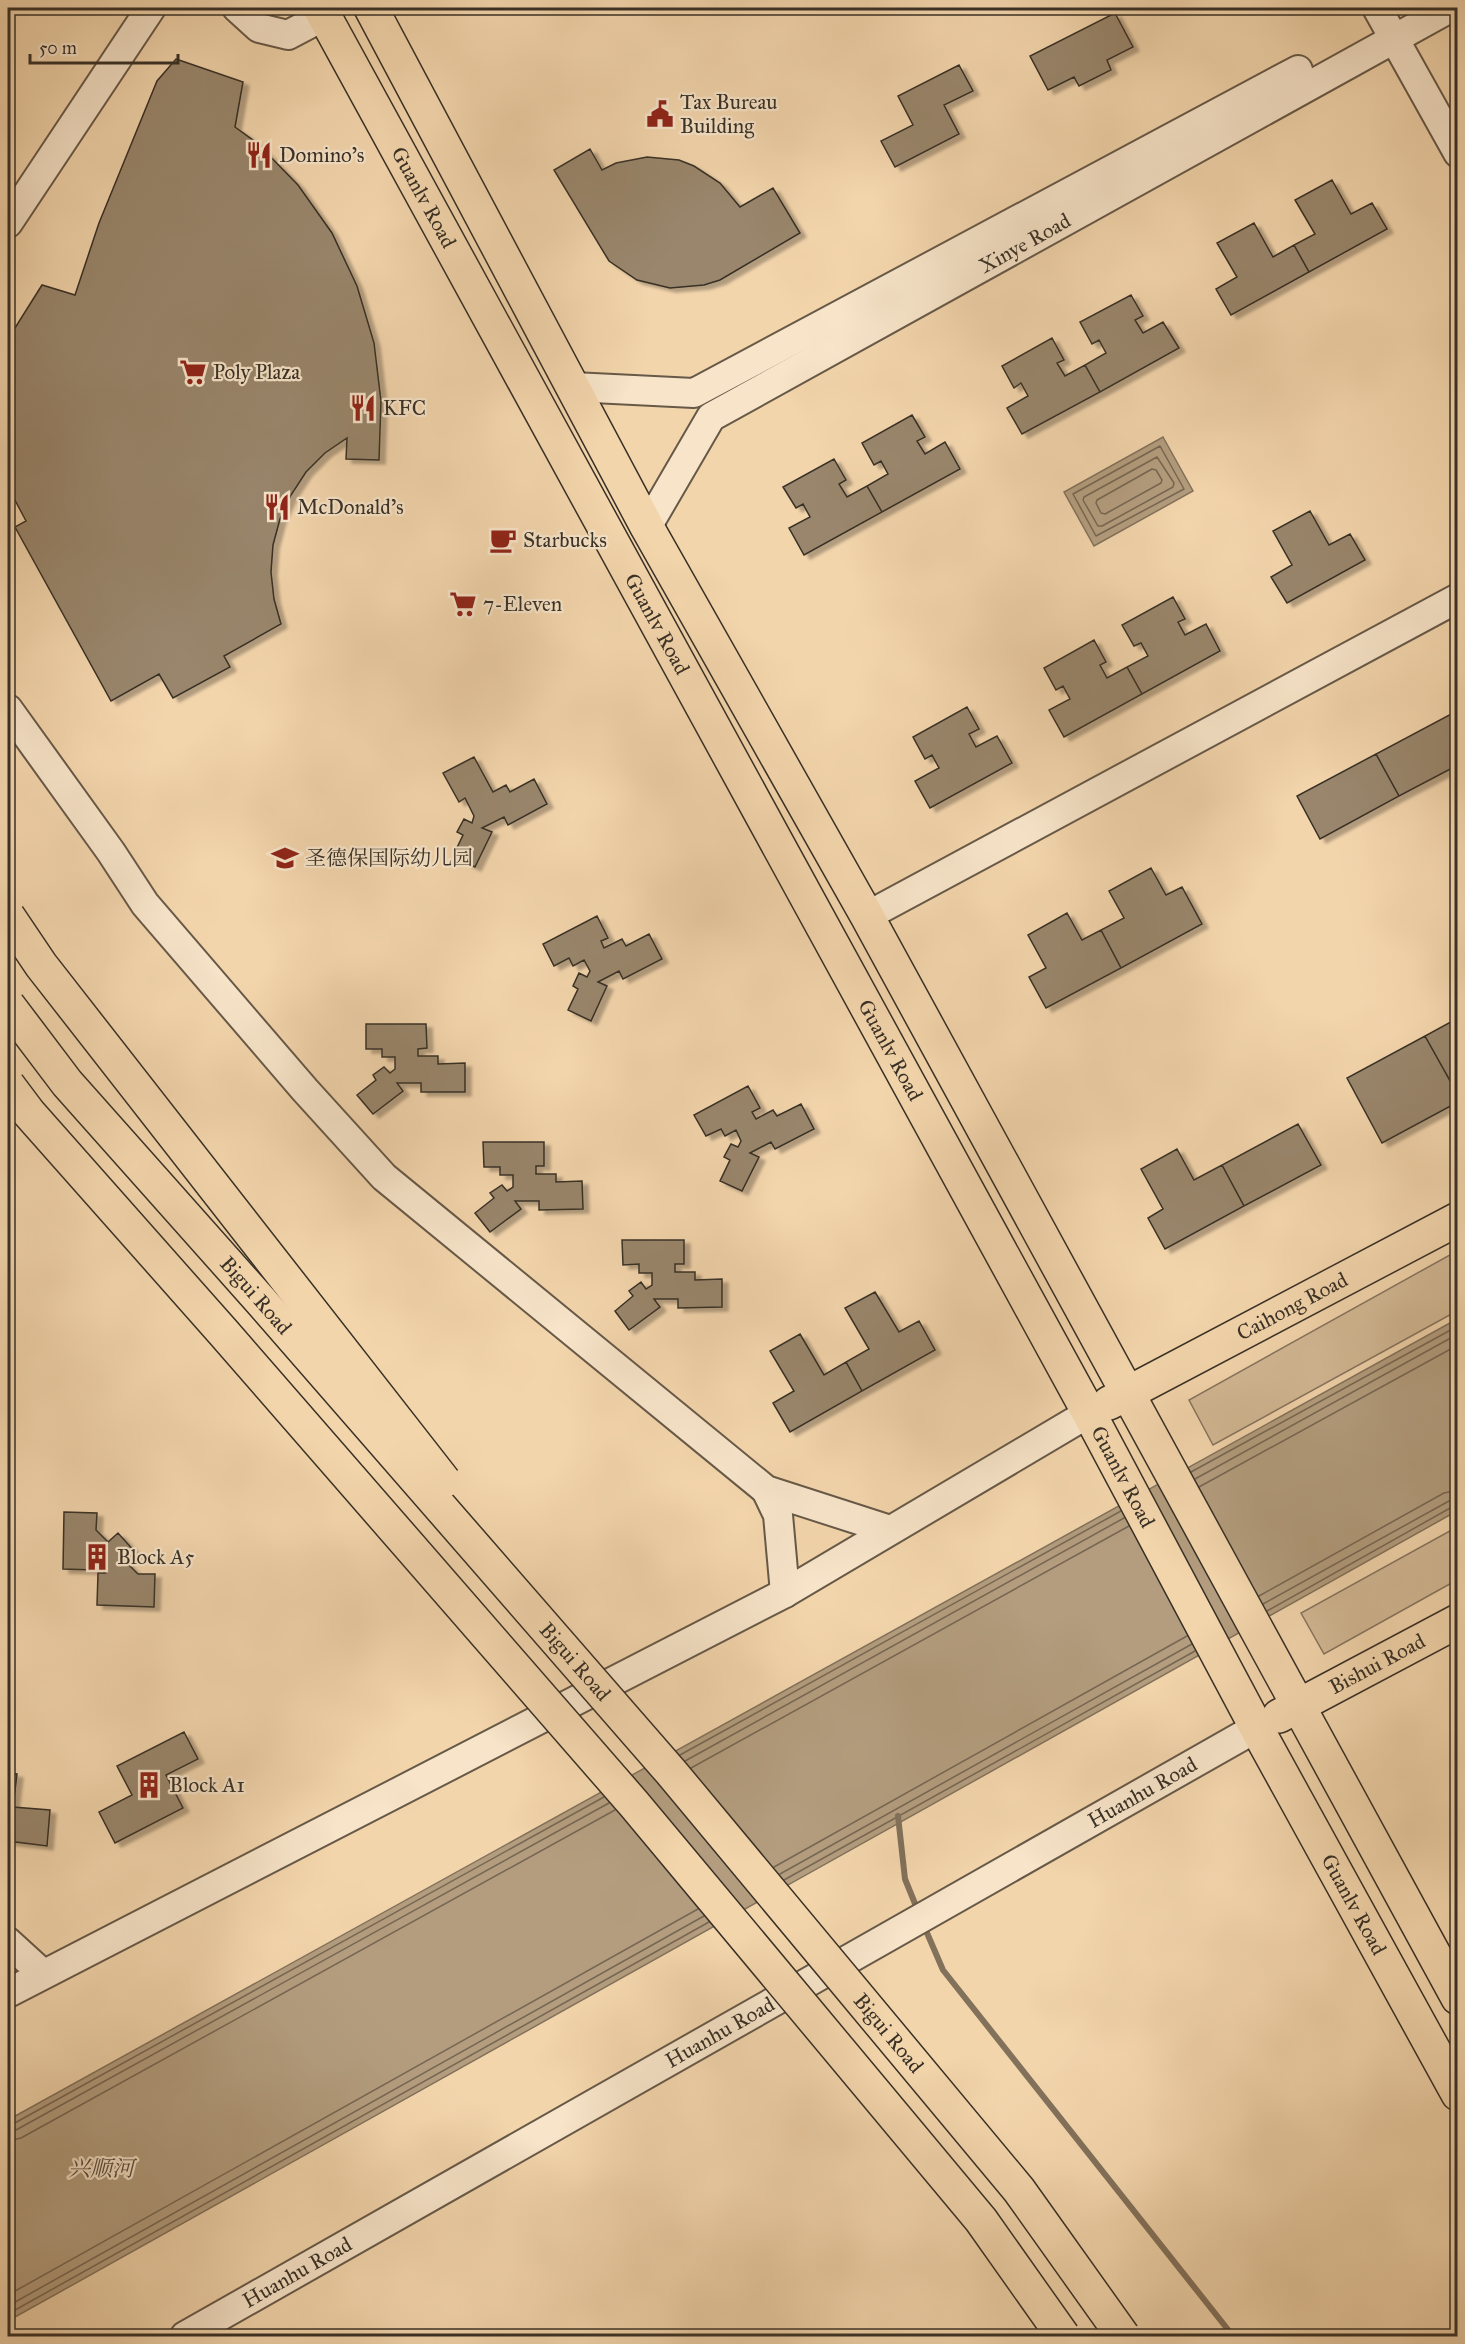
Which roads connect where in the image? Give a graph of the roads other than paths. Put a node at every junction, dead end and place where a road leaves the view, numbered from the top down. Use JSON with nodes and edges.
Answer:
{"nodes":[{"id":1,"x":151,"y":8,"type":"edge"},
{"id":2,"x":237,"y":8,"type":"edge"},
{"id":3,"x":371,"y":8,"type":"edge"},
{"id":4,"x":1413,"y":8,"type":"edge"},
{"id":5,"x":1450,"y":8,"type":"edge"},
{"id":6,"x":322,"y":12,"type":"edge"},
{"id":7,"x":1386,"y":23,"type":"edge"},
{"id":8,"x":1458,"y":153,"type":"edge"},
{"id":9,"x":8,"y":223,"type":"edge"},
{"id":10,"x":573,"y":387,"type":"junction"},
{"id":11,"x":647,"y":527,"type":"junction"},
{"id":12,"x":1458,"y":598,"type":"edge"},
{"id":13,"x":8,"y":709,"type":"edge"},
{"id":14,"x":8,"y":916,"type":"edge"},
{"id":15,"x":867,"y":916,"type":"junction"},
{"id":16,"x":8,"y":1005,"type":"edge"},
{"id":17,"x":8,"y":1085,"type":"edge"},
{"id":18,"x":1458,"y":1219,"type":"edge"},
{"id":19,"x":1127,"y":1394,"type":"junction"},
{"id":20,"x":1089,"y":1413,"type":"junction"},
{"id":21,"x":766,"y":1490,"type":"junction"},
{"id":22,"x":890,"y":1530,"type":"junction"},
{"id":23,"x":785,"y":1593,"type":"junction"},
{"id":24,"x":1458,"y":1621,"type":"edge"},
{"id":25,"x":1297,"y":1707,"type":"junction"},
{"id":26,"x":1256,"y":1728,"type":"junction"},
{"id":27,"x":700,"y":1808,"type":"junction"},
{"id":28,"x":8,"y":1942,"type":"edge"},
{"id":29,"x":42,"y":1973,"type":"junction"},
{"id":30,"x":8,"y":1993,"type":"edge"},
{"id":31,"x":1458,"y":1998,"type":"edge"},
{"id":32,"x":1458,"y":2094,"type":"edge"},
{"id":33,"x":185,"y":2337,"type":"edge"},
{"id":34,"x":1063,"y":2337,"type":"edge"},
{"id":35,"x":1123,"y":2337,"type":"edge"}],
"edges":[{"from":1,"to":9,"type":"street"},
{"from":2,"to":6,"type":"street"},
{"from":3,"to":10,"type":"main road","name":"Guanlv Road"},
{"from":4,"to":7,"type":"street","name":"Xinye Road"},
{"from":5,"to":7,"type":"street","name":"Xinye Road"},
{"from":6,"to":20,"type":"main road","name":"Guanlv Road"},
{"from":7,"to":8,"type":"street"},
{"from":7,"to":10,"type":"street","name":"Xinye Road"},
{"from":7,"to":11,"type":"street","name":"Xinye Road"},
{"from":10,"to":11,"type":"main road","name":"Guanlv Road"},
{"from":11,"to":15,"type":"main road","name":"Guanlv Road"},
{"from":12,"to":15,"type":"street"},
{"from":13,"to":21,"type":"street"},
{"from":14,"to":27,"type":"main road","bridge":true},
{"from":15,"to":19,"type":"main road","name":"Guanlv Road"},
{"from":16,"to":27,"type":"main road","name":"Bigui Road","bridge":true},
{"from":17,"to":34,"type":"main road","bridge":true},
{"from":18,"to":19,"type":"main road","name":"Caihong Road"},
{"from":19,"to":20,"type":"main road","name":"Caihong Road"},
{"from":19,"to":25,"type":"main road","name":"Guanlv Road"},
{"from":20,"to":22,"type":"street"},
{"from":20,"to":26,"type":"main road","name":"Guanlv Road"},
{"from":21,"to":22,"type":"street"},
{"from":21,"to":23,"type":"street"},
{"from":22,"to":23,"type":"street"},
{"from":23,"to":29,"type":"street"},
{"from":24,"to":25,"type":"main road","name":"Bishui Road"},
{"from":25,"to":26,"type":"main road","name":"Bishui Road"},
{"from":25,"to":31,"type":"main road","name":"Guanlv Road"},
{"from":26,"to":32,"type":"main road","name":"Guanlv Road"},
{"from":26,"to":33,"type":"street","name":"Huanhu Road"},
{"from":27,"to":35,"type":"main road","name":"Bigui Road","bridge":true},
{"from":28,"to":29,"type":"street"},
{"from":29,"to":30,"type":"street"}]}
